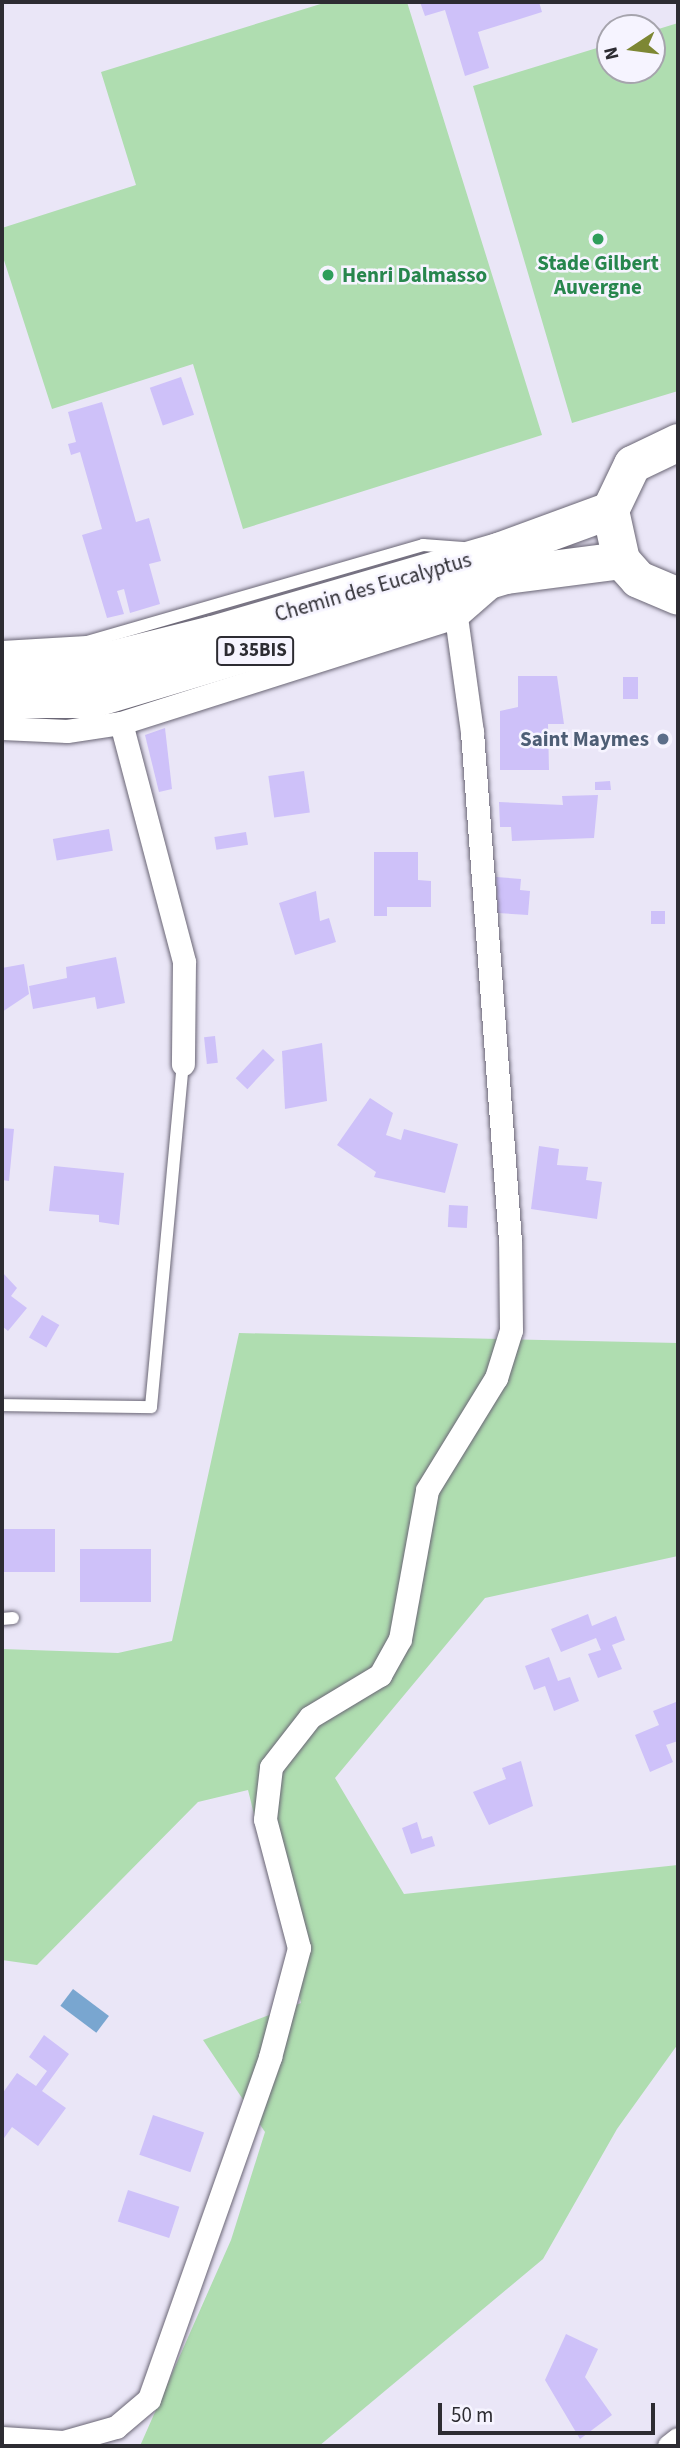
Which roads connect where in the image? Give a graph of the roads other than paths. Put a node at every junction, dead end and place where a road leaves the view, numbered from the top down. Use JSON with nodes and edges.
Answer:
{"nodes":[{"id":1,"x":678,"y":442,"type":"edge"},
{"id":2,"x":610,"y":510,"type":"junction"},
{"id":3,"x":621,"y":559,"type":"junction"},
{"id":4,"x":501,"y":563,"type":"junction"},
{"id":5,"x":678,"y":596,"type":"edge"},
{"id":6,"x":456,"y":617,"type":"junction"},
{"id":7,"x":2,"y":647,"type":"edge"},
{"id":8,"x":2,"y":667,"type":"edge"},
{"id":9,"x":2,"y":699,"type":"edge"},
{"id":10,"x":121,"y":723,"type":"junction"},
{"id":11,"x":2,"y":728,"type":"edge"},
{"id":12,"x":183,"y":1064,"type":"joint"},
{"id":13,"x":2,"y":1405,"type":"edge"},
{"id":14,"x":2,"y":2438,"type":"edge"},
{"id":15,"x":678,"y":2439,"type":"edge"},
{"id":16,"x":669,"y":2446,"type":"edge"}],
"edges":[{"from":1,"to":2,"type":"main road"},
{"from":2,"to":3,"type":"main road"},
{"from":2,"to":4,"type":"main road","name":"Chemin des Eucalyptus","number":"D 35BIS"},
{"from":3,"to":4,"type":"main road","name":"Chemin des Eucalyptus","number":"D 35BIS"},
{"from":3,"to":5,"type":"main road"},
{"from":4,"to":6,"type":"street","name":"Chemin des Eucalyptus"},
{"from":4,"to":7,"type":"lane","name":"Chemin des Eucalyptus"},
{"from":4,"to":8,"type":"main road","name":"Chemin des Eucalyptus","number":"D 35BIS"},
{"from":4,"to":9,"type":"main road","name":"Chemin des Eucalyptus","number":"D 35BIS"},
{"from":6,"to":10,"type":"street","name":"Chemin des Eucalyptus"},
{"from":6,"to":14,"type":"street"},
{"from":10,"to":11,"type":"street","name":"Chemin des Eucalyptus"},
{"from":10,"to":12,"type":"street"},
{"from":12,"to":13,"type":"lane"},
{"from":15,"to":16,"type":"street"}]}
